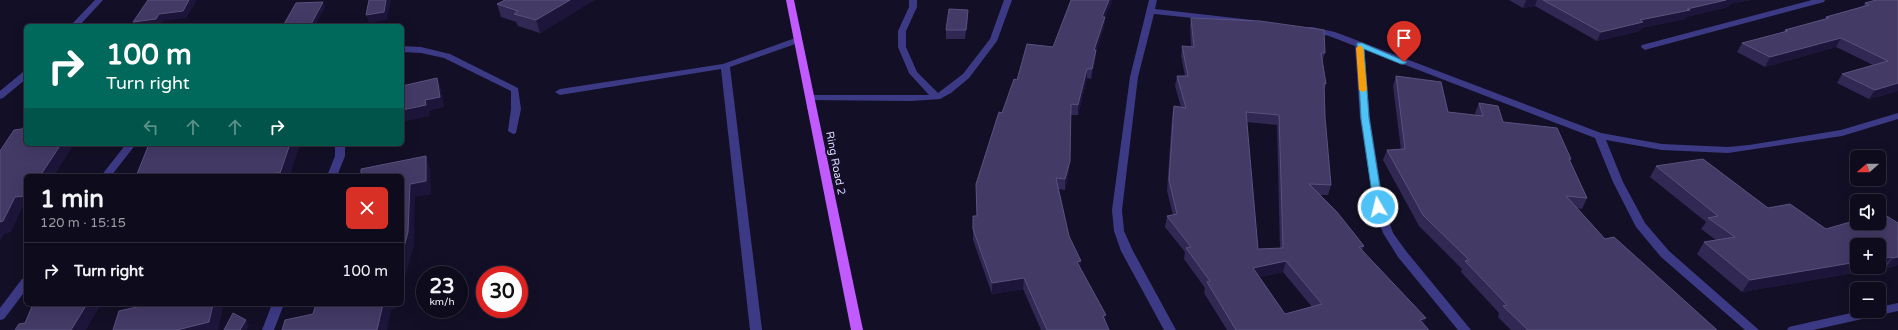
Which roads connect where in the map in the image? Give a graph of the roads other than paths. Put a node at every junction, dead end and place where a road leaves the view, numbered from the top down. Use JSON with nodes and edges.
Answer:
{"nodes":[{"id":1,"x":99,"y":0,"type":"edge"},
{"id":2,"x":790,"y":0,"type":"edge"},
{"id":3,"x":914,"y":0,"type":"edge"},
{"id":4,"x":1008,"y":0,"type":"edge"},
{"id":5,"x":1153,"y":0,"type":"edge"},
{"id":6,"x":1821,"y":0,"type":"edge"},
{"id":7,"x":1151,"y":11,"type":"junction"},
{"id":8,"x":1265,"y":23,"type":"edge"},
{"id":9,"x":76,"y":24,"type":"edge"},
{"id":10,"x":1303,"y":27,"type":"edge"},
{"id":11,"x":798,"y":40,"type":"junction"},
{"id":12,"x":1359,"y":45,"type":"junction"},
{"id":13,"x":1645,"y":48,"type":"dead end"},
{"id":14,"x":404,"y":49,"type":"edge"},
{"id":15,"x":725,"y":66,"type":"junction"},
{"id":16,"x":24,"y":76,"type":"edge"},
{"id":17,"x":560,"y":92,"type":"dead end"},
{"id":18,"x":0,"y":96,"type":"edge"},
{"id":19,"x":937,"y":97,"type":"junction"},
{"id":20,"x":811,"y":98,"type":"junction"},
{"id":21,"x":1898,"y":116,"type":"edge"},
{"id":22,"x":513,"y":131,"type":"dead end"},
{"id":23,"x":1599,"y":136,"type":"junction"},
{"id":24,"x":129,"y":146,"type":"edge"},
{"id":25,"x":340,"y":146,"type":"edge"},
{"id":26,"x":108,"y":174,"type":"edge"},
{"id":27,"x":333,"y":174,"type":"edge"},
{"id":28,"x":24,"y":285,"type":"edge"},
{"id":29,"x":277,"y":306,"type":"edge"},
{"id":30,"x":1898,"y":307,"type":"edge"},
{"id":31,"x":1886,"y":310,"type":"edge"},
{"id":32,"x":0,"y":316,"type":"edge"},
{"id":33,"x":1850,"y":317,"type":"edge"},
{"id":34,"x":268,"y":330,"type":"edge"},
{"id":35,"x":756,"y":330,"type":"edge"},
{"id":36,"x":857,"y":330,"type":"edge"},
{"id":37,"x":1170,"y":330,"type":"edge"},
{"id":38,"x":1466,"y":330,"type":"edge"},
{"id":39,"x":1753,"y":330,"type":"edge"},
{"id":40,"x":1793,"y":330,"type":"edge"}],
"edges":[{"from":1,"to":9,"type":"street"},
{"from":2,"to":11,"type":"main road","name":"Ring Road 2"},
{"from":3,"to":19,"type":"street"},
{"from":4,"to":19,"type":"street"},
{"from":5,"to":7,"type":"street"},
{"from":6,"to":13,"type":"street"},
{"from":7,"to":8,"type":"street"},
{"from":7,"to":37,"type":"street"},
{"from":10,"to":12,"type":"street"},
{"from":11,"to":15,"type":"street"},
{"from":11,"to":20,"type":"main road","name":"Ring Road 2"},
{"from":12,"to":23,"type":"street"},
{"from":12,"to":38,"type":"street"},
{"from":14,"to":22,"type":"street"},
{"from":15,"to":17,"type":"street"},
{"from":15,"to":35,"type":"street"},
{"from":16,"to":18,"type":"street"},
{"from":19,"to":20,"type":"street"},
{"from":20,"to":36,"type":"main road","name":"Ring Road 2"},
{"from":21,"to":23,"type":"street"},
{"from":23,"to":39,"type":"street"},
{"from":24,"to":26,"type":"street"},
{"from":25,"to":27,"type":"street"},
{"from":28,"to":32,"type":"street"},
{"from":29,"to":34,"type":"street"},
{"from":30,"to":31,"type":"street"},
{"from":33,"to":40,"type":"street"}]}
